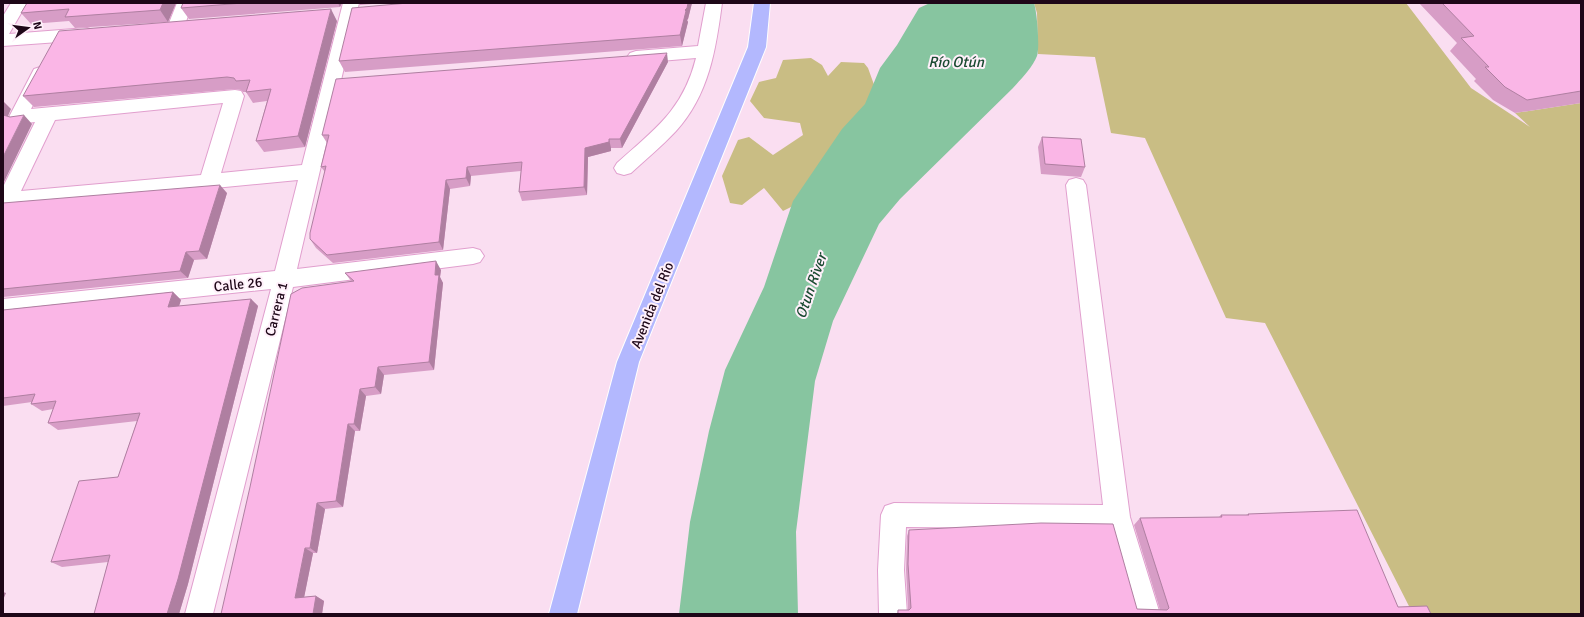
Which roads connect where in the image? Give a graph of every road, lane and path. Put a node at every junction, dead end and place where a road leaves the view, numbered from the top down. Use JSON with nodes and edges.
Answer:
{"nodes":[{"id":1,"x":19,"y":3,"type":"edge"},
{"id":2,"x":186,"y":3,"type":"edge"},
{"id":3,"x":714,"y":3,"type":"edge"},
{"id":4,"x":762,"y":3,"type":"edge"},
{"id":5,"x":349,"y":10,"type":"edge"},
{"id":6,"x":176,"y":28,"type":"edge"},
{"id":7,"x":3,"y":30,"type":"edge"},
{"id":8,"x":100,"y":33,"type":"edge"},
{"id":9,"x":63,"y":36,"type":"junction"},
{"id":10,"x":3,"y":40,"type":"edge"},
{"id":11,"x":707,"y":51,"type":"junction"},
{"id":12,"x":621,"y":58,"type":"edge"},
{"id":13,"x":48,"y":114,"type":"junction"},
{"id":14,"x":624,"y":168,"type":"dead end"},
{"id":15,"x":310,"y":172,"type":"junction"},
{"id":16,"x":209,"y":180,"type":"junction"},
{"id":17,"x":1076,"y":185,"type":"dead end"},
{"id":18,"x":473,"y":256,"type":"dead end"},
{"id":19,"x":284,"y":279,"type":"junction"},
{"id":20,"x":3,"y":308,"type":"edge"},
{"id":21,"x":1118,"y":517,"type":"junction"},
{"id":22,"x":199,"y":614,"type":"edge"},
{"id":23,"x":563,"y":614,"type":"edge"},
{"id":24,"x":893,"y":614,"type":"edge"},
{"id":25,"x":1146,"y":614,"type":"edge"}],
"edges":[{"from":1,"to":7,"type":"street"},
{"from":2,"to":6,"type":"street"},
{"from":3,"to":11,"type":"street"},
{"from":4,"to":23,"type":"main road","name":"Avenida del Río"},
{"from":5,"to":15,"type":"street","name":"Carrera 1"},
{"from":8,"to":9,"type":"street"},
{"from":9,"to":10,"type":"street"},
{"from":9,"to":13,"type":"street"},
{"from":11,"to":12,"type":"street"},
{"from":11,"to":14,"type":"street"},
{"from":13,"to":16,"type":"street"},
{"from":13,"to":16,"type":"street"},
{"from":15,"to":16,"type":"street"},
{"from":15,"to":19,"type":"street","name":"Carrera 1"},
{"from":17,"to":21,"type":"street"},
{"from":18,"to":19,"type":"street","name":"Calle 26"},
{"from":19,"to":20,"type":"street","name":"Calle 26"},
{"from":19,"to":22,"type":"street","name":"Carrera 1"},
{"from":21,"to":24,"type":"street"},
{"from":21,"to":25,"type":"street"}]}
